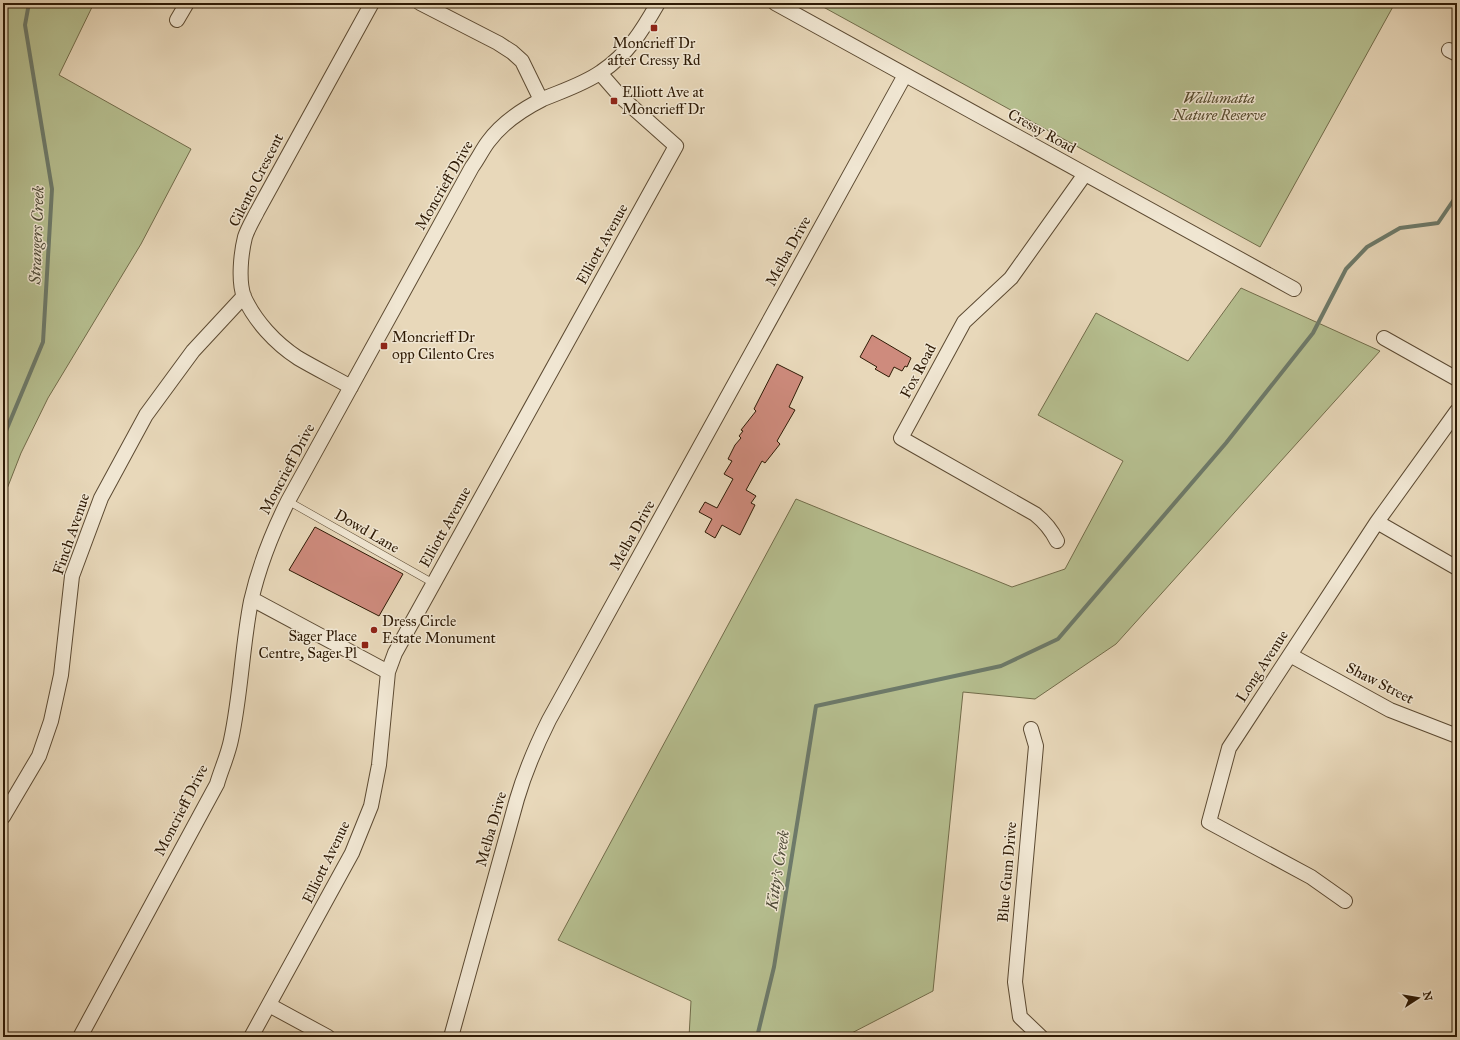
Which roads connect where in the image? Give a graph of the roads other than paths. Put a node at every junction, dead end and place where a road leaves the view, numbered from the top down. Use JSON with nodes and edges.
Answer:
{"nodes":[{"id":1,"x":187,"y":3,"type":"edge"},
{"id":2,"x":372,"y":3,"type":"edge"},
{"id":3,"x":420,"y":3,"type":"edge"},
{"id":4,"x":658,"y":3,"type":"edge"},
{"id":5,"x":775,"y":3,"type":"edge"},
{"id":6,"x":177,"y":20,"type":"dead end"},
{"id":7,"x":600,"y":73,"type":"junction"},
{"id":8,"x":905,"y":75,"type":"junction"},
{"id":9,"x":541,"y":100,"type":"junction"},
{"id":10,"x":1085,"y":174,"type":"junction"},
{"id":11,"x":1294,"y":289,"type":"dead end"},
{"id":12,"x":244,"y":296,"type":"junction"},
{"id":13,"x":1384,"y":338,"type":"dead end"},
{"id":14,"x":1457,"y":379,"type":"edge"},
{"id":15,"x":351,"y":387,"type":"junction"},
{"id":16,"x":1457,"y":411,"type":"edge"},
{"id":17,"x":288,"y":501,"type":"junction"},
{"id":18,"x":1377,"y":522,"type":"junction"},
{"id":19,"x":1057,"y":541,"type":"dead end"},
{"id":20,"x":1457,"y":568,"type":"edge"},
{"id":21,"x":433,"y":583,"type":"junction"},
{"id":22,"x":252,"y":599,"type":"junction"},
{"id":23,"x":1290,"y":655,"type":"junction"},
{"id":24,"x":388,"y":672,"type":"junction"},
{"id":25,"x":1032,"y":729,"type":"dead end"},
{"id":26,"x":1457,"y":736,"type":"edge"},
{"id":27,"x":3,"y":817,"type":"edge"},
{"id":28,"x":1345,"y":901,"type":"dead end"},
{"id":29,"x":269,"y":1005,"type":"junction"},
{"id":30,"x":80,"y":1037,"type":"edge"},
{"id":31,"x":251,"y":1037,"type":"edge"},
{"id":32,"x":328,"y":1037,"type":"edge"},
{"id":33,"x":451,"y":1037,"type":"edge"},
{"id":34,"x":1041,"y":1037,"type":"edge"}],
"edges":[{"from":1,"to":6,"type":"street"},
{"from":2,"to":12,"type":"street","name":"Cilento Crescent"},
{"from":3,"to":9,"type":"street"},
{"from":4,"to":7,"type":"street","name":"Moncrieff Drive"},
{"from":5,"to":8,"type":"street","name":"Cressy Road"},
{"from":7,"to":9,"type":"street","name":"Moncrieff Drive"},
{"from":7,"to":21,"type":"street","name":"Elliott Avenue"},
{"from":8,"to":10,"type":"street","name":"Cressy Road"},
{"from":8,"to":33,"type":"street","name":"Melba Drive"},
{"from":9,"to":15,"type":"street","name":"Moncrieff Drive"},
{"from":10,"to":11,"type":"street","name":"Cressy Road"},
{"from":10,"to":19,"type":"street","name":"Fox Road"},
{"from":12,"to":15,"type":"street","name":"Cilento Crescent"},
{"from":12,"to":27,"type":"street","name":"Finch Avenue"},
{"from":13,"to":14,"type":"street"},
{"from":15,"to":17,"type":"street","name":"Moncrieff Drive"},
{"from":16,"to":18,"type":"street","name":"Long Avenue"},
{"from":17,"to":21,"type":"lane","name":"Dowd Lane"},
{"from":17,"to":22,"type":"street","name":"Moncrieff Drive"},
{"from":18,"to":20,"type":"street"},
{"from":18,"to":23,"type":"street","name":"Long Avenue"},
{"from":21,"to":24,"type":"street","name":"Elliott Avenue"},
{"from":22,"to":24,"type":"street"},
{"from":22,"to":30,"type":"street","name":"Moncrieff Drive"},
{"from":23,"to":26,"type":"street","name":"Shaw Street"},
{"from":23,"to":28,"type":"street","name":"Long Avenue"},
{"from":24,"to":29,"type":"street","name":"Elliott Avenue"},
{"from":25,"to":34,"type":"street","name":"Blue Gum Drive"},
{"from":29,"to":31,"type":"street","name":"Elliott Avenue"},
{"from":29,"to":32,"type":"street"}]}
